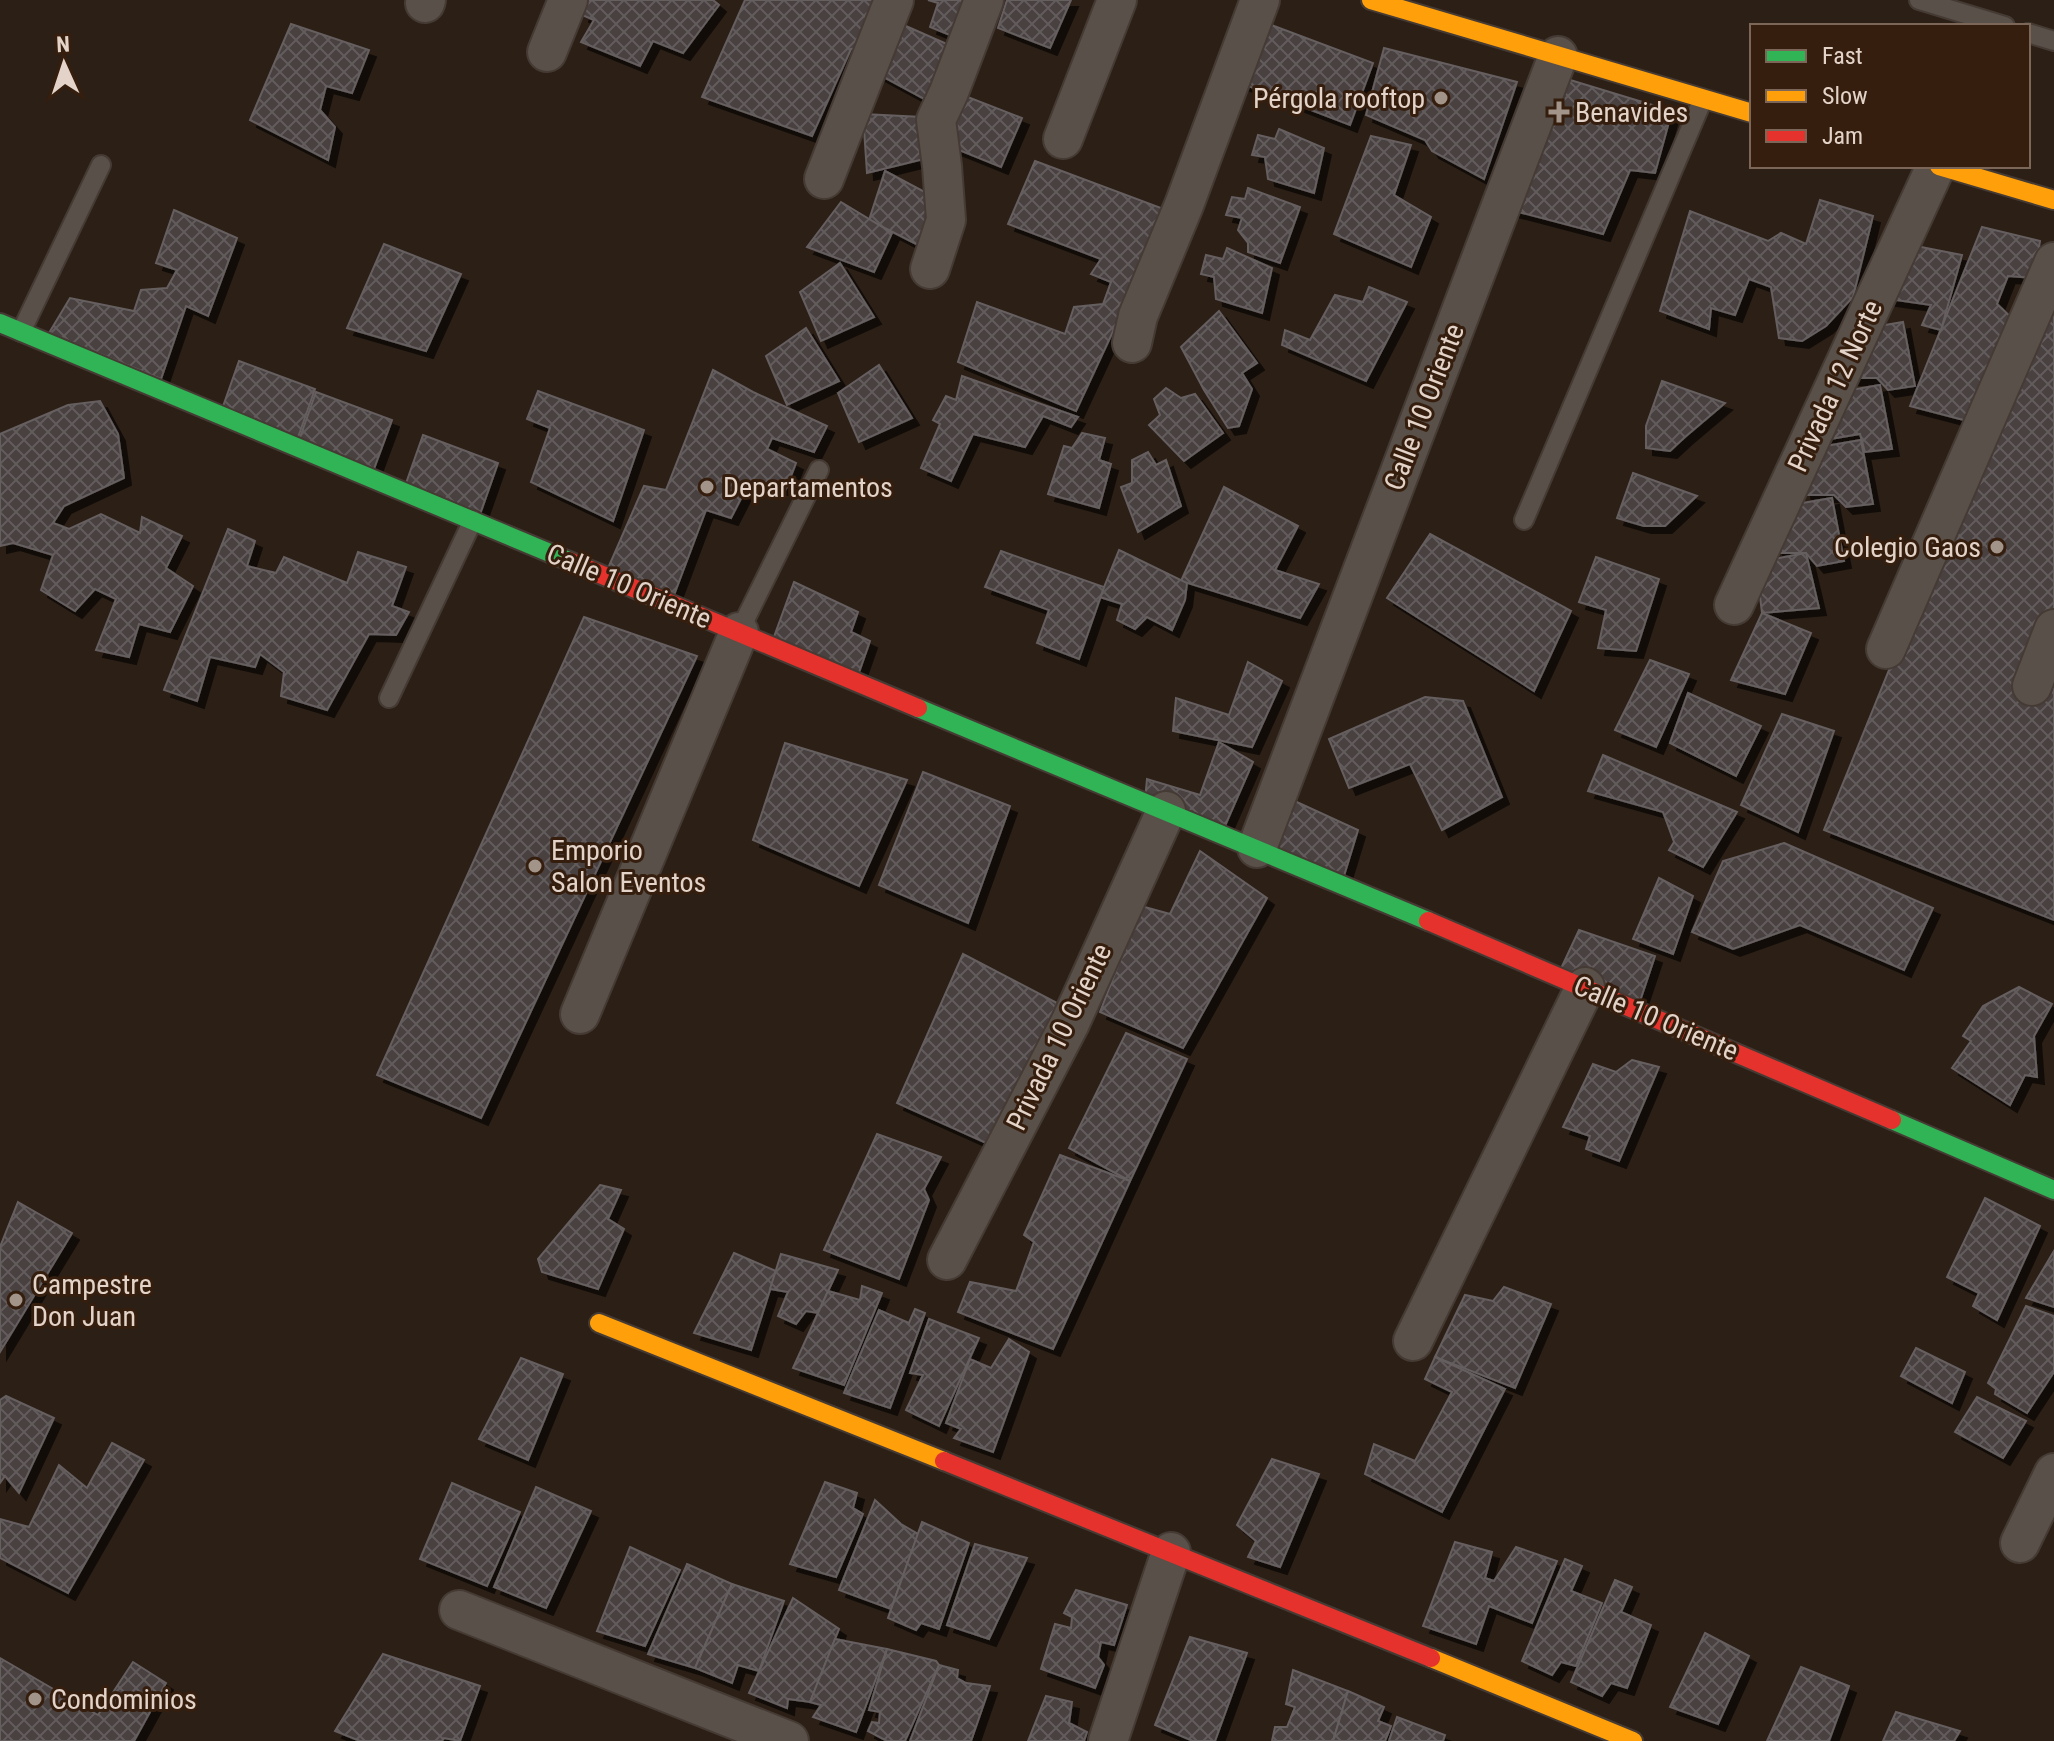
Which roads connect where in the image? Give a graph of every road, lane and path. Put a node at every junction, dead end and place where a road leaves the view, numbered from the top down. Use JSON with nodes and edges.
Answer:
{"nodes":[{"id":1,"x":568,"y":0,"type":"edge"},
{"id":2,"x":894,"y":0,"type":"edge"},
{"id":3,"x":984,"y":0,"type":"edge"},
{"id":4,"x":1117,"y":0,"type":"edge"},
{"id":5,"x":1260,"y":0,"type":"edge"},
{"id":6,"x":1371,"y":0,"type":"edge"},
{"id":7,"x":1919,"y":0,"type":"edge"},
{"id":8,"x":1998,"y":24,"type":"edge"},
{"id":9,"x":2030,"y":33,"type":"edge"},
{"id":10,"x":2052,"y":34,"type":"edge"},
{"id":11,"x":547,"y":52,"type":"dead end"},
{"id":12,"x":1558,"y":56,"type":"junction"},
{"id":13,"x":1703,"y":99,"type":"junction"},
{"id":14,"x":1750,"y":112,"type":"edge"},
{"id":15,"x":1063,"y":139,"type":"dead end"},
{"id":16,"x":101,"y":165,"type":"dead end"},
{"id":17,"x":1936,"y":168,"type":"edge"},
{"id":18,"x":1944,"y":168,"type":"edge"},
{"id":19,"x":824,"y":179,"type":"dead end"},
{"id":20,"x":2054,"y":200,"type":"edge"},
{"id":21,"x":2054,"y":262,"type":"edge"},
{"id":22,"x":930,"y":269,"type":"dead end"},
{"id":23,"x":0,"y":323,"type":"edge"},
{"id":24,"x":21,"y":332,"type":"junction"},
{"id":25,"x":1132,"y":343,"type":"dead end"},
{"id":26,"x":819,"y":470,"type":"dead end"},
{"id":27,"x":473,"y":520,"type":"junction"},
{"id":28,"x":1524,"y":520,"type":"dead end"},
{"id":29,"x":1734,"y":605,"type":"dead end"},
{"id":30,"x":2054,"y":629,"type":"edge"},
{"id":31,"x":739,"y":632,"type":"junction"},
{"id":32,"x":1886,"y":649,"type":"dead end"},
{"id":33,"x":2032,"y":686,"type":"dead end"},
{"id":34,"x":389,"y":698,"type":"dead end"},
{"id":35,"x":1166,"y":811,"type":"junction"},
{"id":36,"x":1257,"y":848,"type":"junction"},
{"id":37,"x":1585,"y":987,"type":"junction"},
{"id":38,"x":580,"y":1014,"type":"dead end"},
{"id":39,"x":2054,"y":1190,"type":"edge"},
{"id":40,"x":947,"y":1260,"type":"dead end"},
{"id":41,"x":599,"y":1323,"type":"dead end"},
{"id":42,"x":1413,"y":1341,"type":"dead end"},
{"id":43,"x":2054,"y":1473,"type":"edge"},
{"id":44,"x":2020,"y":1543,"type":"dead end"},
{"id":45,"x":1171,"y":1552,"type":"junction"},
{"id":46,"x":459,"y":1610,"type":"dead end"},
{"id":47,"x":789,"y":1741,"type":"edge"},
{"id":48,"x":1108,"y":1741,"type":"edge"},
{"id":49,"x":1633,"y":1741,"type":"edge"}],
"edges":[{"from":1,"to":11,"type":"street"},
{"from":2,"to":19,"type":"street"},
{"from":3,"to":22,"type":"street"},
{"from":4,"to":15,"type":"street"},
{"from":5,"to":25,"type":"street"},
{"from":6,"to":12,"type":"street"},
{"from":7,"to":8,"type":"lane"},
{"from":9,"to":10,"type":"lane"},
{"from":12,"to":13,"type":"street"},
{"from":12,"to":36,"type":"street","name":"Calle 10 Oriente"},
{"from":13,"to":14,"type":"street"},
{"from":13,"to":28,"type":"lane"},
{"from":16,"to":24,"type":"lane"},
{"from":17,"to":29,"type":"street","name":"Privada 12 Norte"},
{"from":18,"to":20,"type":"street"},
{"from":21,"to":32,"type":"street"},
{"from":23,"to":24,"type":"street","name":"Calle 10 Oriente"},
{"from":24,"to":27,"type":"street","name":"Calle 10 Oriente"},
{"from":26,"to":31,"type":"lane"},
{"from":27,"to":31,"type":"street","name":"Calle 10 Oriente"},
{"from":27,"to":34,"type":"lane"},
{"from":30,"to":33,"type":"street"},
{"from":31,"to":35,"type":"street","name":"Calle 10 Oriente"},
{"from":31,"to":38,"type":"street"},
{"from":35,"to":36,"type":"street","name":"Calle 10 Oriente"},
{"from":35,"to":40,"type":"street","name":"Privada 10 Oriente"},
{"from":36,"to":37,"type":"street","name":"Calle 10 Oriente"},
{"from":37,"to":39,"type":"street","name":"Calle 10 Oriente"},
{"from":37,"to":42,"type":"street"},
{"from":41,"to":45,"type":"street"},
{"from":43,"to":44,"type":"street"},
{"from":45,"to":48,"type":"street"},
{"from":45,"to":49,"type":"street"},
{"from":46,"to":47,"type":"street"}]}
